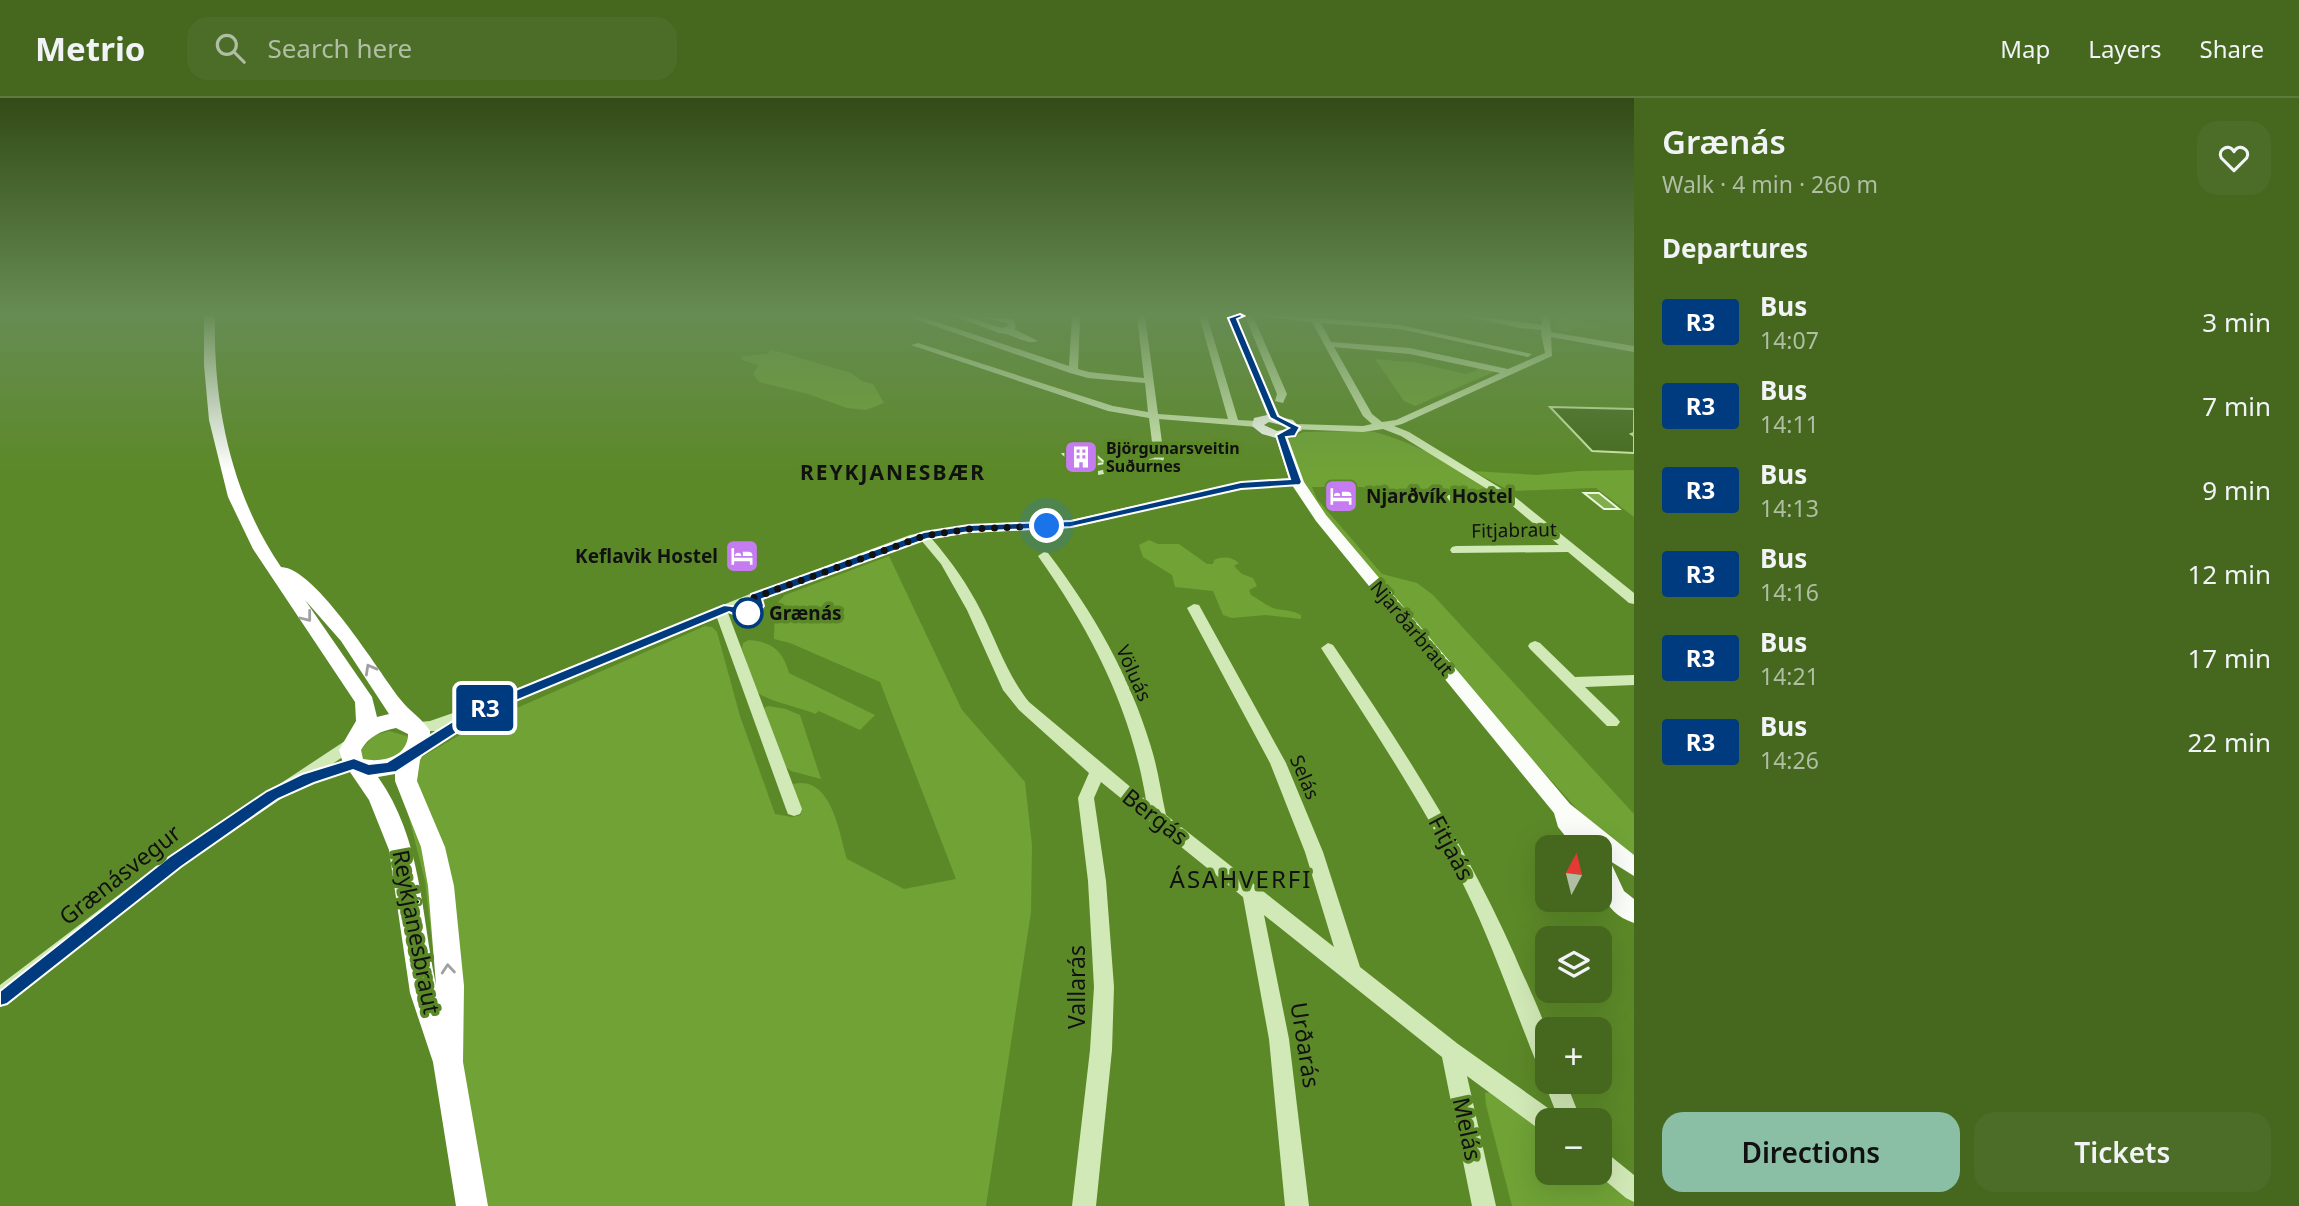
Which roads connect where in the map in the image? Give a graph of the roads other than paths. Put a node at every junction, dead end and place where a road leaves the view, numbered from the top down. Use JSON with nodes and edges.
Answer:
{"nodes":[{"id":1,"x":209,"y":368,"type":"edge"},
{"id":2,"x":983,"y":368,"type":"edge"},
{"id":3,"x":1063,"y":368,"type":"edge"},
{"id":4,"x":1073,"y":368,"type":"edge"},
{"id":5,"x":1147,"y":368,"type":"edge"},
{"id":6,"x":1218,"y":368,"type":"edge"},
{"id":7,"x":1253,"y":368,"type":"edge"},
{"id":8,"x":1271,"y":368,"type":"edge"},
{"id":9,"x":1342,"y":368,"type":"edge"},
{"id":10,"x":1487,"y":368,"type":"edge"},
{"id":11,"x":1517,"y":368,"type":"edge"},
{"id":12,"x":1073,"y":371,"type":"junction"},
{"id":13,"x":1507,"y":372,"type":"junction"},
{"id":14,"x":1148,"y":381,"type":"junction"},
{"id":15,"x":1280,"y":401,"type":"dead end"},
{"id":16,"x":1152,"y":416,"type":"junction"},
{"id":17,"x":1274,"y":418,"type":"junction"},
{"id":18,"x":1405,"y":419,"type":"junction"},
{"id":19,"x":1234,"y":422,"type":"junction"},
{"id":20,"x":1257,"y":424,"type":"junction"},
{"id":21,"x":1382,"y":425,"type":"junction"},
{"id":22,"x":1295,"y":427,"type":"junction"},
{"id":23,"x":1363,"y":429,"type":"junction"},
{"id":24,"x":1281,"y":435,"type":"junction"},
{"id":25,"x":1406,"y":437,"type":"junction"},
{"id":26,"x":1102,"y":472,"type":"dead end"},
{"id":27,"x":1297,"y":482,"type":"junction"},
{"id":28,"x":1416,"y":498,"type":"dead end"},
{"id":29,"x":1511,"y":499,"type":"junction"},
{"id":30,"x":924,"y":536,"type":"junction"},
{"id":31,"x":1572,"y":548,"type":"junction"},
{"id":32,"x":1456,"y":550,"type":"dead end"},
{"id":33,"x":1044,"y":556,"type":"dead end"},
{"id":34,"x":270,"y":560,"type":"junction"},
{"id":35,"x":1634,"y":600,"type":"edge"},
{"id":36,"x":1194,"y":608,"type":"dead end"},
{"id":37,"x":721,"y":611,"type":"junction"},
{"id":38,"x":1535,"y":646,"type":"dead end"},
{"id":39,"x":1328,"y":648,"type":"dead end"},
{"id":40,"x":1634,"y":680,"type":"edge"},
{"id":41,"x":1572,"y":682,"type":"junction"},
{"id":42,"x":484,"y":708,"type":"junction"},
{"id":43,"x":1612,"y":722,"type":"dead end"},
{"id":44,"x":413,"y":725,"type":"junction"},
{"id":45,"x":355,"y":739,"type":"junction"},
{"id":46,"x":413,"y":753,"type":"junction"},
{"id":47,"x":356,"y":766,"type":"junction"},
{"id":48,"x":1098,"y":772,"type":"junction"},
{"id":49,"x":272,"y":795,"type":"junction"},
{"id":50,"x":794,"y":809,"type":"dead end"},
{"id":51,"x":1563,"y":810,"type":"junction"},
{"id":52,"x":1158,"y":819,"type":"junction"},
{"id":53,"x":1577,"y":835,"type":"edge"},
{"id":54,"x":1634,"y":868,"type":"edge"},
{"id":55,"x":1612,"y":872,"type":"edge"},
{"id":56,"x":1612,"y":889,"type":"edge"},
{"id":57,"x":1251,"y":893,"type":"junction"},
{"id":58,"x":1634,"y":913,"type":"edge"},
{"id":59,"x":1352,"y":973,"type":"junction"},
{"id":60,"x":0,"y":997,"type":"edge"},
{"id":61,"x":1535,"y":1031,"type":"edge"},
{"id":62,"x":1451,"y":1051,"type":"junction"},
{"id":63,"x":448,"y":1062,"type":"junction"},
{"id":64,"x":1535,"y":1112,"type":"edge"},
{"id":65,"x":1612,"y":1172,"type":"edge"},
{"id":66,"x":1634,"y":1190,"type":"edge"},
{"id":67,"x":472,"y":1206,"type":"edge"},
{"id":68,"x":1084,"y":1206,"type":"edge"},
{"id":69,"x":1297,"y":1206,"type":"edge"},
{"id":70,"x":1484,"y":1206,"type":"edge"}],
"edges":[{"from":1,"to":34,"type":"highway"},
{"from":2,"to":16,"type":"street"},
{"from":3,"to":12,"type":"street"},
{"from":4,"to":12,"type":"street"},
{"from":5,"to":14,"type":"street"},
{"from":6,"to":19,"type":"street"},
{"from":7,"to":17,"type":"main road"},
{"from":8,"to":15,"type":"street"},
{"from":9,"to":21,"type":"street"},
{"from":10,"to":13,"type":"street"},
{"from":11,"to":13,"type":"street"},
{"from":12,"to":14,"type":"street"},
{"from":13,"to":18,"type":"street"},
{"from":14,"to":16,"type":"street"},
{"from":16,"to":19,"type":"street"},
{"from":16,"to":26,"type":"street"},
{"from":17,"to":20,"type":"main road"},
{"from":17,"to":22,"type":"main road"},
{"from":18,"to":21,"type":"street"},
{"from":18,"to":25,"type":"street"},
{"from":19,"to":20,"type":"street"},
{"from":20,"to":24,"type":"main road"},
{"from":21,"to":23,"type":"street"},
{"from":21,"to":25,"type":"street","name":"Fitjabraut"},
{"from":22,"to":23,"type":"street"},
{"from":22,"to":24,"type":"main road"},
{"from":23,"to":25,"type":"street","name":"Fitjabraut"},
{"from":24,"to":27,"type":"main road","name":"Njarðarbraut"},
{"from":25,"to":29,"type":"street","name":"Fitjabraut"},
{"from":27,"to":30,"type":"street"},
{"from":27,"to":51,"type":"main road","name":"Njarðarbraut"},
{"from":28,"to":29,"type":"street","name":"Fitjabraut"},
{"from":29,"to":31,"type":"street","name":"Fitjabraut"},
{"from":30,"to":37,"type":"street"},
{"from":30,"to":48,"type":"street","name":"Bergás"},
{"from":31,"to":32,"type":"street","name":"Fitjabraut"},
{"from":31,"to":35,"type":"street","name":"Fitjabraut"},
{"from":33,"to":52,"type":"street","name":"Völuás"},
{"from":44,"to":34,"type":"highway","one_way":true},
{"from":34,"to":45,"type":"highway","one_way":true},
{"from":36,"to":59,"type":"street","name":"Selás"},
{"from":37,"to":42,"type":"street"},
{"from":37,"to":50,"type":"street"},
{"from":38,"to":41,"type":"street"},
{"from":39,"to":61,"type":"street","name":"Fitjaás"},
{"from":40,"to":41,"type":"street"},
{"from":41,"to":43,"type":"street"},
{"from":42,"to":44,"type":"street"},
{"from":42,"to":46,"type":"street"},
{"from":44,"to":45,"type":"highway"},
{"from":44,"to":46,"type":"highway","name":"Reykjanesbraut"},
{"from":45,"to":47,"type":"highway"},
{"from":45,"to":49,"type":"street","name":"Grænásvegur"},
{"from":46,"to":47,"type":"highway"},
{"from":63,"to":46,"type":"highway","name":"Reykjanesbraut","one_way":true},
{"from":47,"to":49,"type":"street","name":"Grænásvegur"},
{"from":47,"to":63,"type":"highway","name":"Reykjanesbraut"},
{"from":48,"to":52,"type":"street","name":"Bergás"},
{"from":48,"to":68,"type":"street","name":"Vallarás"},
{"from":49,"to":60,"type":"street","name":"Grænásvegur"},
{"from":51,"to":53,"type":"main road","name":"Njarðarbraut"},
{"from":51,"to":54,"type":"main road","name":"Njarðarbraut"},
{"from":52,"to":57,"type":"street","name":"Bergás"},
{"from":54,"to":55,"type":"main road","name":"Njarðarbraut"},
{"from":56,"to":58,"type":"main road","name":"Njarðarbraut"},
{"from":57,"to":59,"type":"street","name":"Bergás"},
{"from":57,"to":69,"type":"street","name":"Urðarás"},
{"from":59,"to":62,"type":"street","name":"Bergás"},
{"from":62,"to":64,"type":"street","name":"Bergás"},
{"from":62,"to":70,"type":"street","name":"Melás"},
{"from":63,"to":67,"type":"highway","name":"Reykjanesbraut"},
{"from":65,"to":66,"type":"street"}]}
